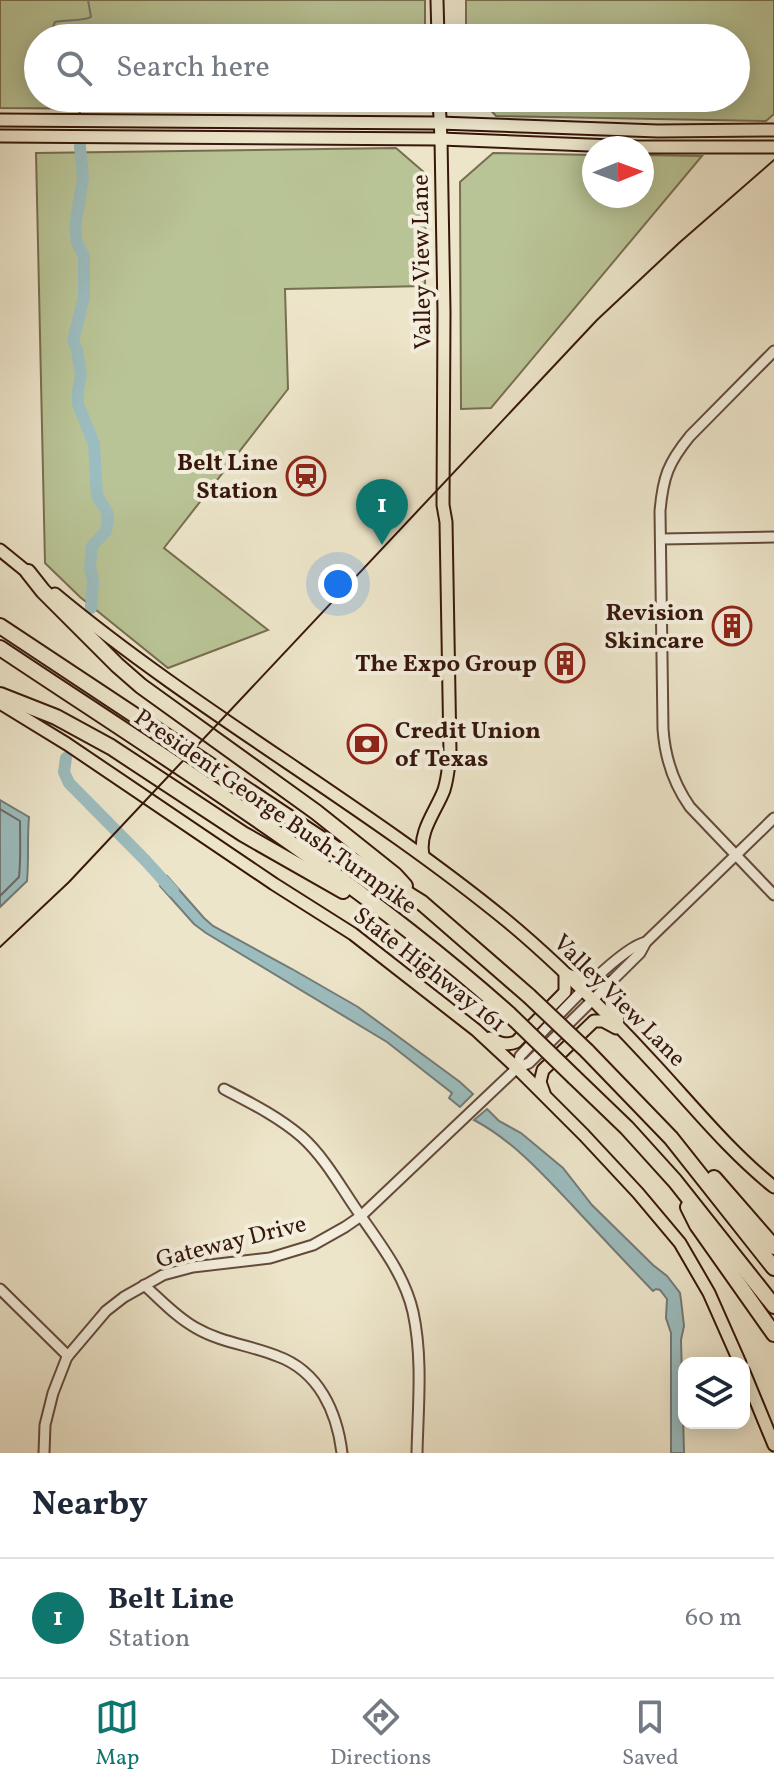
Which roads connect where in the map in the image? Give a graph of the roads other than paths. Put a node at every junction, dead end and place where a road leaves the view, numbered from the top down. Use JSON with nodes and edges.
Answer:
{"nodes":[{"id":1,"x":437,"y":0,"type":"edge"},
{"id":2,"x":438,"y":24,"type":"edge"},
{"id":3,"x":439,"y":112,"type":"edge"},
{"id":4,"x":0,"y":120,"type":"edge"},
{"id":5,"x":439,"y":123,"type":"junction"},
{"id":6,"x":774,"y":130,"type":"edge"},
{"id":7,"x":0,"y":136,"type":"edge"},
{"id":8,"x":441,"y":139,"type":"junction"},
{"id":9,"x":774,"y":147,"type":"edge"},
{"id":10,"x":774,"y":351,"type":"edge"},
{"id":11,"x":774,"y":537,"type":"edge"},
{"id":12,"x":661,"y":539,"type":"junction"},
{"id":13,"x":0,"y":550,"type":"edge"},
{"id":14,"x":28,"y":572,"type":"junction"},
{"id":15,"x":0,"y":626,"type":"edge"},
{"id":16,"x":0,"y":648,"type":"edge"},
{"id":17,"x":0,"y":695,"type":"edge"},
{"id":18,"x":0,"y":703,"type":"edge"},
{"id":19,"x":774,"y":818,"type":"edge"},
{"id":20,"x":427,"y":825,"type":"junction"},
{"id":21,"x":397,"y":836,"type":"junction"},
{"id":22,"x":736,"y":854,"type":"junction"},
{"id":23,"x":423,"y":855,"type":"junction"},
{"id":24,"x":774,"y":895,"type":"edge"},
{"id":25,"x":422,"y":903,"type":"junction"},
{"id":26,"x":412,"y":933,"type":"junction"},
{"id":27,"x":646,"y":942,"type":"junction"},
{"id":28,"x":565,"y":974,"type":"junction"},
{"id":29,"x":596,"y":978,"type":"junction"},
{"id":30,"x":610,"y":983,"type":"junction"},
{"id":31,"x":583,"y":991,"type":"junction"},
{"id":32,"x":593,"y":1000,"type":"junction"},
{"id":33,"x":476,"y":1030,"type":"junction"},
{"id":34,"x":627,"y":1034,"type":"junction"},
{"id":35,"x":517,"y":1068,"type":"junction"},
{"id":36,"x":224,"y":1089,"type":"dead end"},
{"id":37,"x":544,"y":1095,"type":"junction"},
{"id":38,"x":671,"y":1138,"type":"junction"},
{"id":39,"x":675,"y":1181,"type":"junction"},
{"id":40,"x":774,"y":1187,"type":"edge"},
{"id":41,"x":361,"y":1216,"type":"junction"},
{"id":42,"x":774,"y":1247,"type":"edge"},
{"id":43,"x":774,"y":1268,"type":"edge"},
{"id":44,"x":144,"y":1285,"type":"junction"},
{"id":45,"x":0,"y":1289,"type":"edge"},
{"id":46,"x":774,"y":1306,"type":"edge"},
{"id":47,"x":774,"y":1334,"type":"edge"},
{"id":48,"x":68,"y":1356,"type":"junction"},
{"id":49,"x":737,"y":1357,"type":"edge"},
{"id":50,"x":750,"y":1387,"type":"edge"},
{"id":51,"x":774,"y":1445,"type":"edge"},
{"id":52,"x":44,"y":1453,"type":"edge"},
{"id":53,"x":342,"y":1453,"type":"edge"},
{"id":54,"x":417,"y":1453,"type":"edge"}],
"edges":[{"from":1,"to":2,"type":"main road"},
{"from":3,"to":5,"type":"main road","name":"Valley View Lane"},
{"from":4,"to":5,"type":"main road"},
{"from":5,"to":6,"type":"main road"},
{"from":5,"to":8,"type":"main road","name":"Valley View Lane"},
{"from":7,"to":8,"type":"main road"},
{"from":8,"to":9,"type":"main road"},
{"from":8,"to":20,"type":"main road","name":"Valley View Lane"},
{"from":10,"to":12,"type":"street"},
{"from":11,"to":12,"type":"street"},
{"from":12,"to":22,"type":"street"},
{"from":13,"to":14,"type":"main road"},
{"from":14,"to":21,"type":"main road"},
{"from":14,"to":25,"type":"highway"},
{"from":15,"to":25,"type":"highway","name":"President George Bush Turnpike"},
{"from":16,"to":26,"type":"highway","name":"President George Bush Turnpike"},
{"from":17,"to":26,"type":"highway"},
{"from":18,"to":33,"type":"main road","name":"State Highway 161"},
{"from":19,"to":22,"type":"street","name":"Gateway Drive"},
{"from":20,"to":21,"type":"main road"},
{"from":20,"to":23,"type":"main road","name":"Valley View Lane"},
{"from":21,"to":23,"type":"main road"},
{"from":22,"to":24,"type":"street"},
{"from":22,"to":27,"type":"street","name":"Gateway Drive"},
{"from":23,"to":28,"type":"main road","name":"Valley View Lane"},
{"from":25,"to":38,"type":"highway","name":"President George Bush Turnpike","bridge":true},
{"from":26,"to":39,"type":"highway","name":"President George Bush Turnpike","bridge":true},
{"from":27,"to":29,"type":"street","name":"Gateway Drive"},
{"from":27,"to":30,"type":"street","name":"Gateway Drive"},
{"from":28,"to":29,"type":"main road"},
{"from":28,"to":31,"type":"main road","name":"Valley View Lane"},
{"from":28,"to":33,"type":"main road"},
{"from":29,"to":31,"type":"street","name":"Gateway Drive"},
{"from":30,"to":32,"type":"street","name":"Gateway Drive"},
{"from":30,"to":34,"type":"main road"},
{"from":31,"to":32,"type":"main road","name":"Valley View Lane"},
{"from":31,"to":35,"type":"street","name":"Gateway Drive"},
{"from":32,"to":34,"type":"main road","name":"Valley View Lane"},
{"from":32,"to":35,"type":"street","name":"Gateway Drive"},
{"from":33,"to":35,"type":"main road","name":"State Highway 161"},
{"from":34,"to":37,"type":"main road"},
{"from":34,"to":40,"type":"main road","name":"Valley View Lane"},
{"from":35,"to":37,"type":"main road","name":"State Highway 161"},
{"from":35,"to":41,"type":"street","name":"Gateway Drive"},
{"from":36,"to":41,"type":"street"},
{"from":37,"to":49,"type":"main road","name":"State Highway 161"},
{"from":38,"to":42,"type":"highway"},
{"from":38,"to":43,"type":"highway","name":"President George Bush Turnpike"},
{"from":39,"to":46,"type":"highway","name":"President George Bush Turnpike"},
{"from":39,"to":47,"type":"highway"},
{"from":41,"to":44,"type":"street","name":"Gateway Drive"},
{"from":41,"to":54,"type":"street"},
{"from":44,"to":48,"type":"street","name":"Gateway Drive"},
{"from":44,"to":53,"type":"street"},
{"from":45,"to":48,"type":"street"},
{"from":48,"to":52,"type":"street","name":"Gateway Drive"},
{"from":50,"to":51,"type":"main road"}]}
